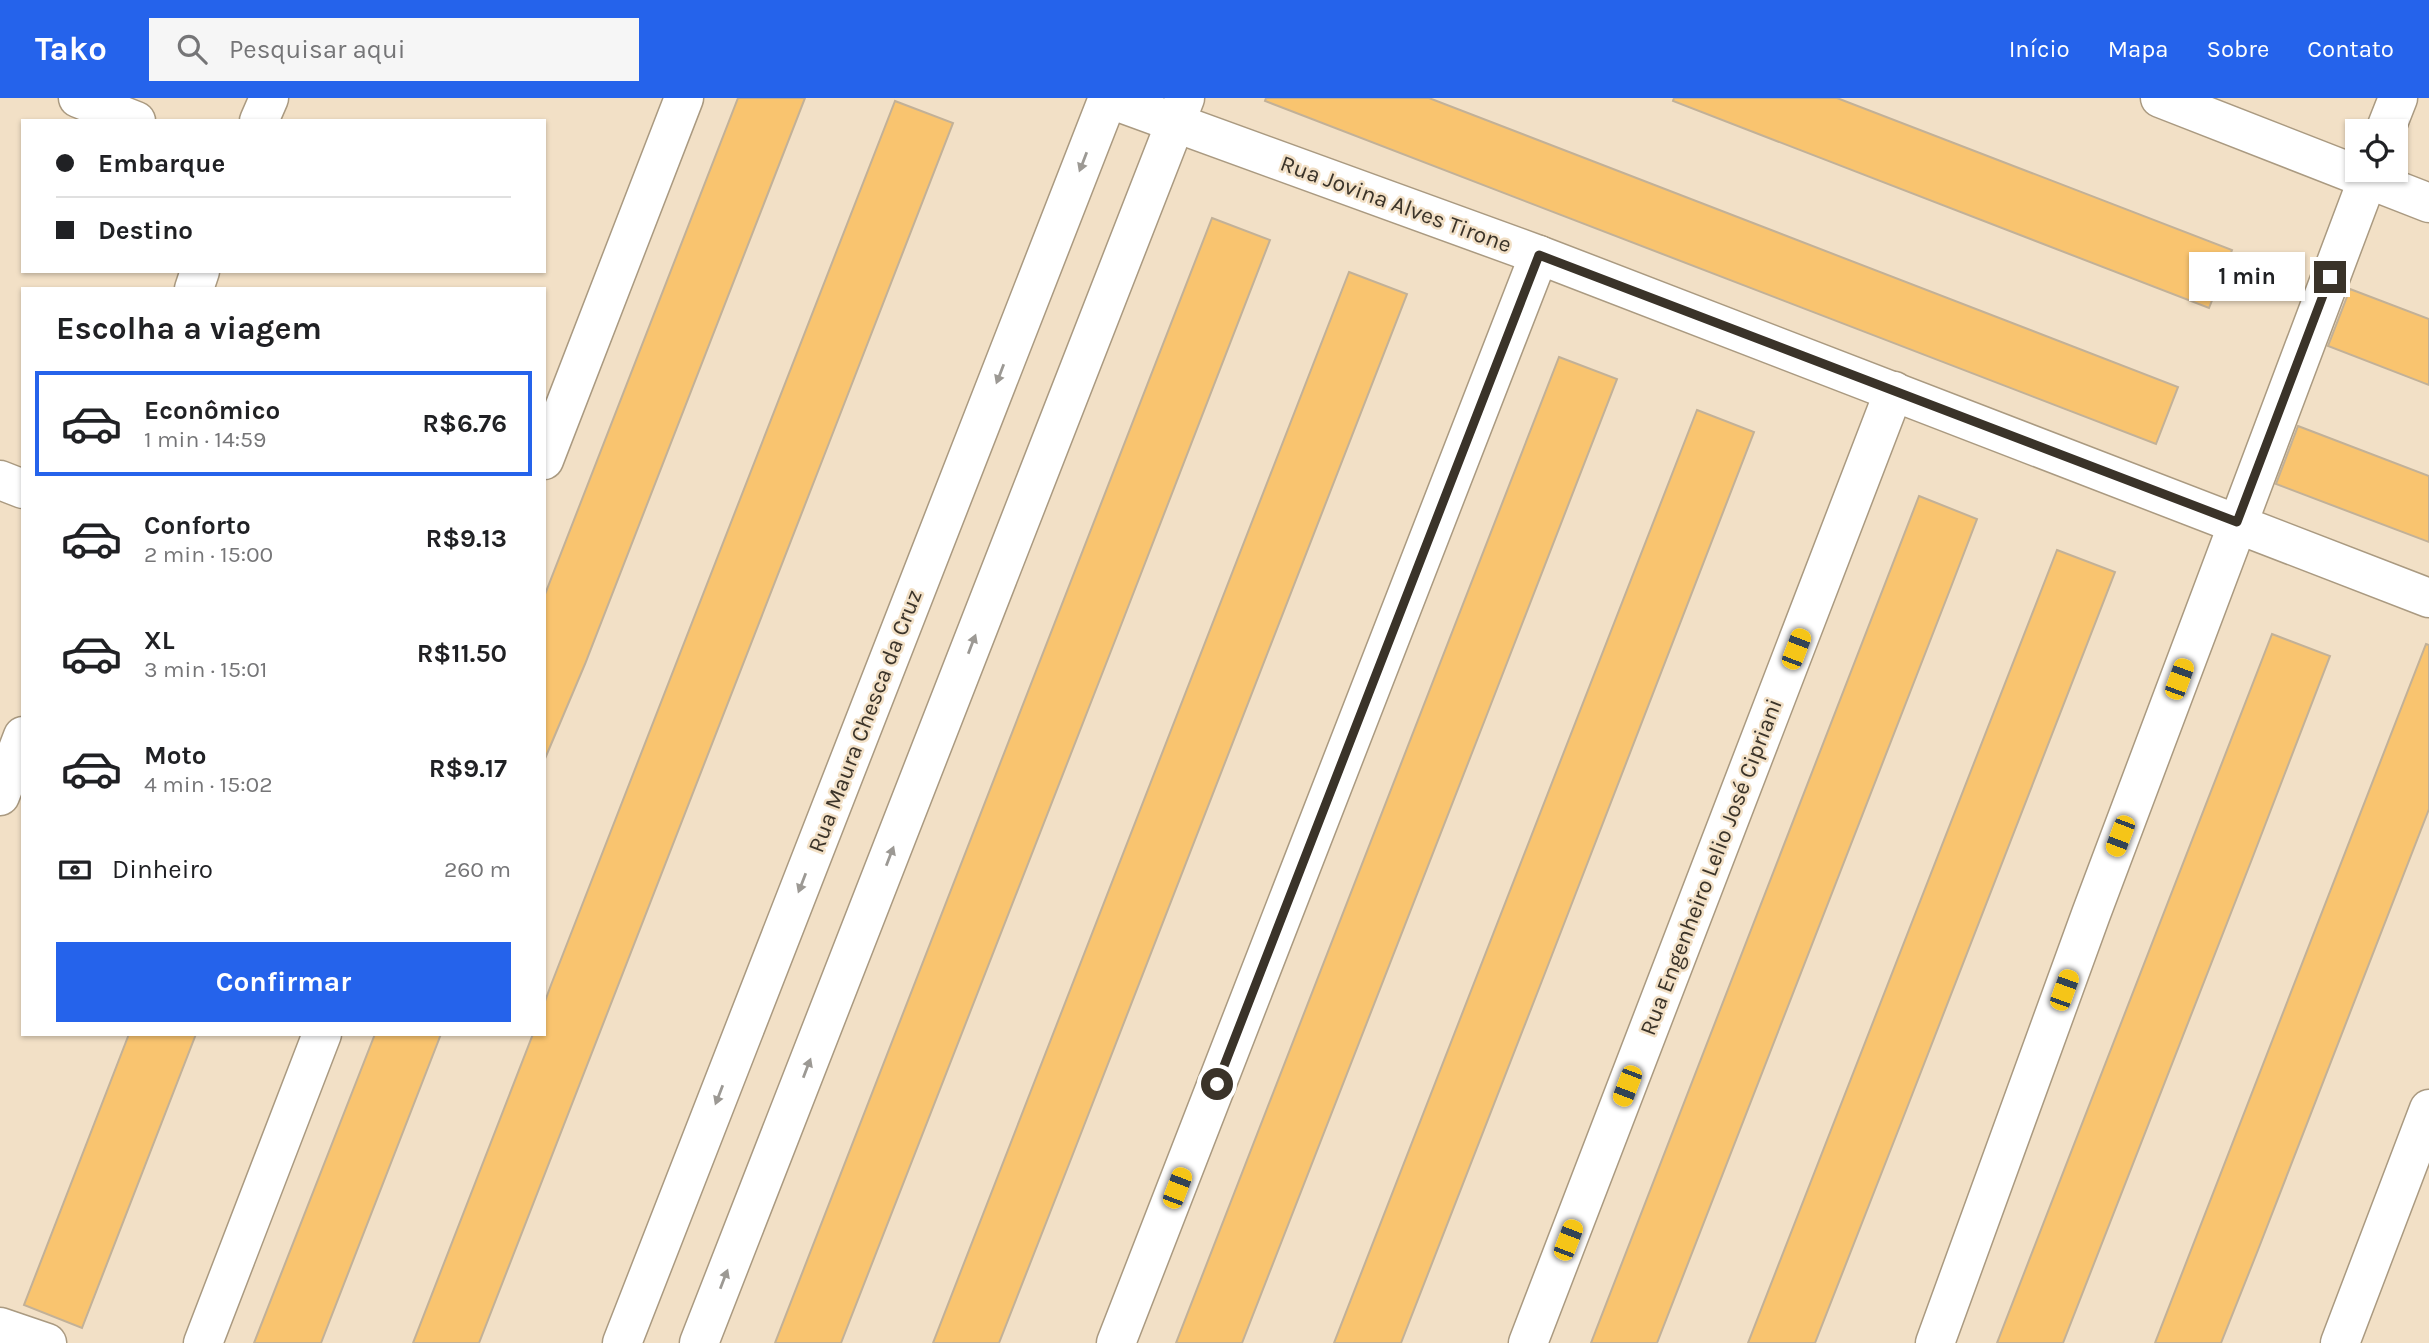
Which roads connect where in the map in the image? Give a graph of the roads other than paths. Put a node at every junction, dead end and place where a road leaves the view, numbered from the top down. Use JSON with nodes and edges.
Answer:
{"nodes":[{"id":1,"x":78,"y":98,"type":"edge"},
{"id":2,"x":269,"y":98,"type":"edge"},
{"id":3,"x":684,"y":98,"type":"edge"},
{"id":4,"x":1107,"y":98,"type":"edge"},
{"id":5,"x":2160,"y":98,"type":"edge"},
{"id":6,"x":2398,"y":98,"type":"edge"},
{"id":7,"x":1180,"y":111,"type":"edge"},
{"id":8,"x":131,"y":119,"type":"edge"},
{"id":9,"x":260,"y":119,"type":"edge"},
{"id":10,"x":2390,"y":119,"type":"edge"},
{"id":11,"x":2345,"y":165,"type":"edge"},
{"id":12,"x":2366,"y":182,"type":"edge"},
{"id":13,"x":2386,"y":182,"type":"edge"},
{"id":14,"x":2429,"y":203,"type":"edge"},
{"id":15,"x":1539,"y":255,"type":"junction"},
{"id":16,"x":1895,"y":391,"type":"junction"},
{"id":17,"x":546,"y":455,"type":"edge"},
{"id":18,"x":0,"y":480,"type":"edge"},
{"id":19,"x":21,"y":488,"type":"edge"},
{"id":20,"x":2237,"y":522,"type":"junction"},
{"id":21,"x":2429,"y":598,"type":"edge"},
{"id":22,"x":21,"y":742,"type":"edge"},
{"id":23,"x":0,"y":796,"type":"edge"},
{"id":24,"x":321,"y":1036,"type":"edge"},
{"id":25,"x":2429,"y":1109,"type":"edge"},
{"id":26,"x":0,"y":1327,"type":"edge"},
{"id":27,"x":47,"y":1343,"type":"edge"},
{"id":28,"x":202,"y":1343,"type":"edge"},
{"id":29,"x":622,"y":1343,"type":"edge"},
{"id":30,"x":699,"y":1343,"type":"edge"},
{"id":31,"x":1116,"y":1343,"type":"edge"},
{"id":32,"x":1528,"y":1343,"type":"edge"},
{"id":33,"x":1935,"y":1343,"type":"edge"},
{"id":34,"x":2340,"y":1343,"type":"edge"}],
"edges":[{"from":1,"to":8,"type":"street"},
{"from":2,"to":9,"type":"street"},
{"from":3,"to":17,"type":"street"},
{"from":4,"to":7,"type":"street","name":"Rua Jovina Alves Tirone"},
{"from":4,"to":29,"type":"street","name":"Rua Maura Chesca da Cruz","one_way":true},
{"from":5,"to":11,"type":"street"},
{"from":6,"to":10,"type":"street"},
{"from":7,"to":15,"type":"street","name":"Rua Jovina Alves Tirone"},
{"from":30,"to":7,"type":"street","one_way":true},
{"from":12,"to":20,"type":"street"},
{"from":13,"to":14,"type":"street"},
{"from":15,"to":16,"type":"street","name":"Rua Jovina Alves Tirone"},
{"from":15,"to":31,"type":"street"},
{"from":16,"to":20,"type":"street","name":"Rua Jovina Alves Tirone"},
{"from":16,"to":32,"type":"street","name":"Rua Engenheiro Lelio José Cipriani"},
{"from":18,"to":19,"type":"street"},
{"from":20,"to":21,"type":"street","name":"Rua Jovina Alves Tirone"},
{"from":20,"to":33,"type":"street"},
{"from":22,"to":23,"type":"street"},
{"from":24,"to":28,"type":"street"},
{"from":25,"to":34,"type":"street"},
{"from":26,"to":27,"type":"street"}]}
